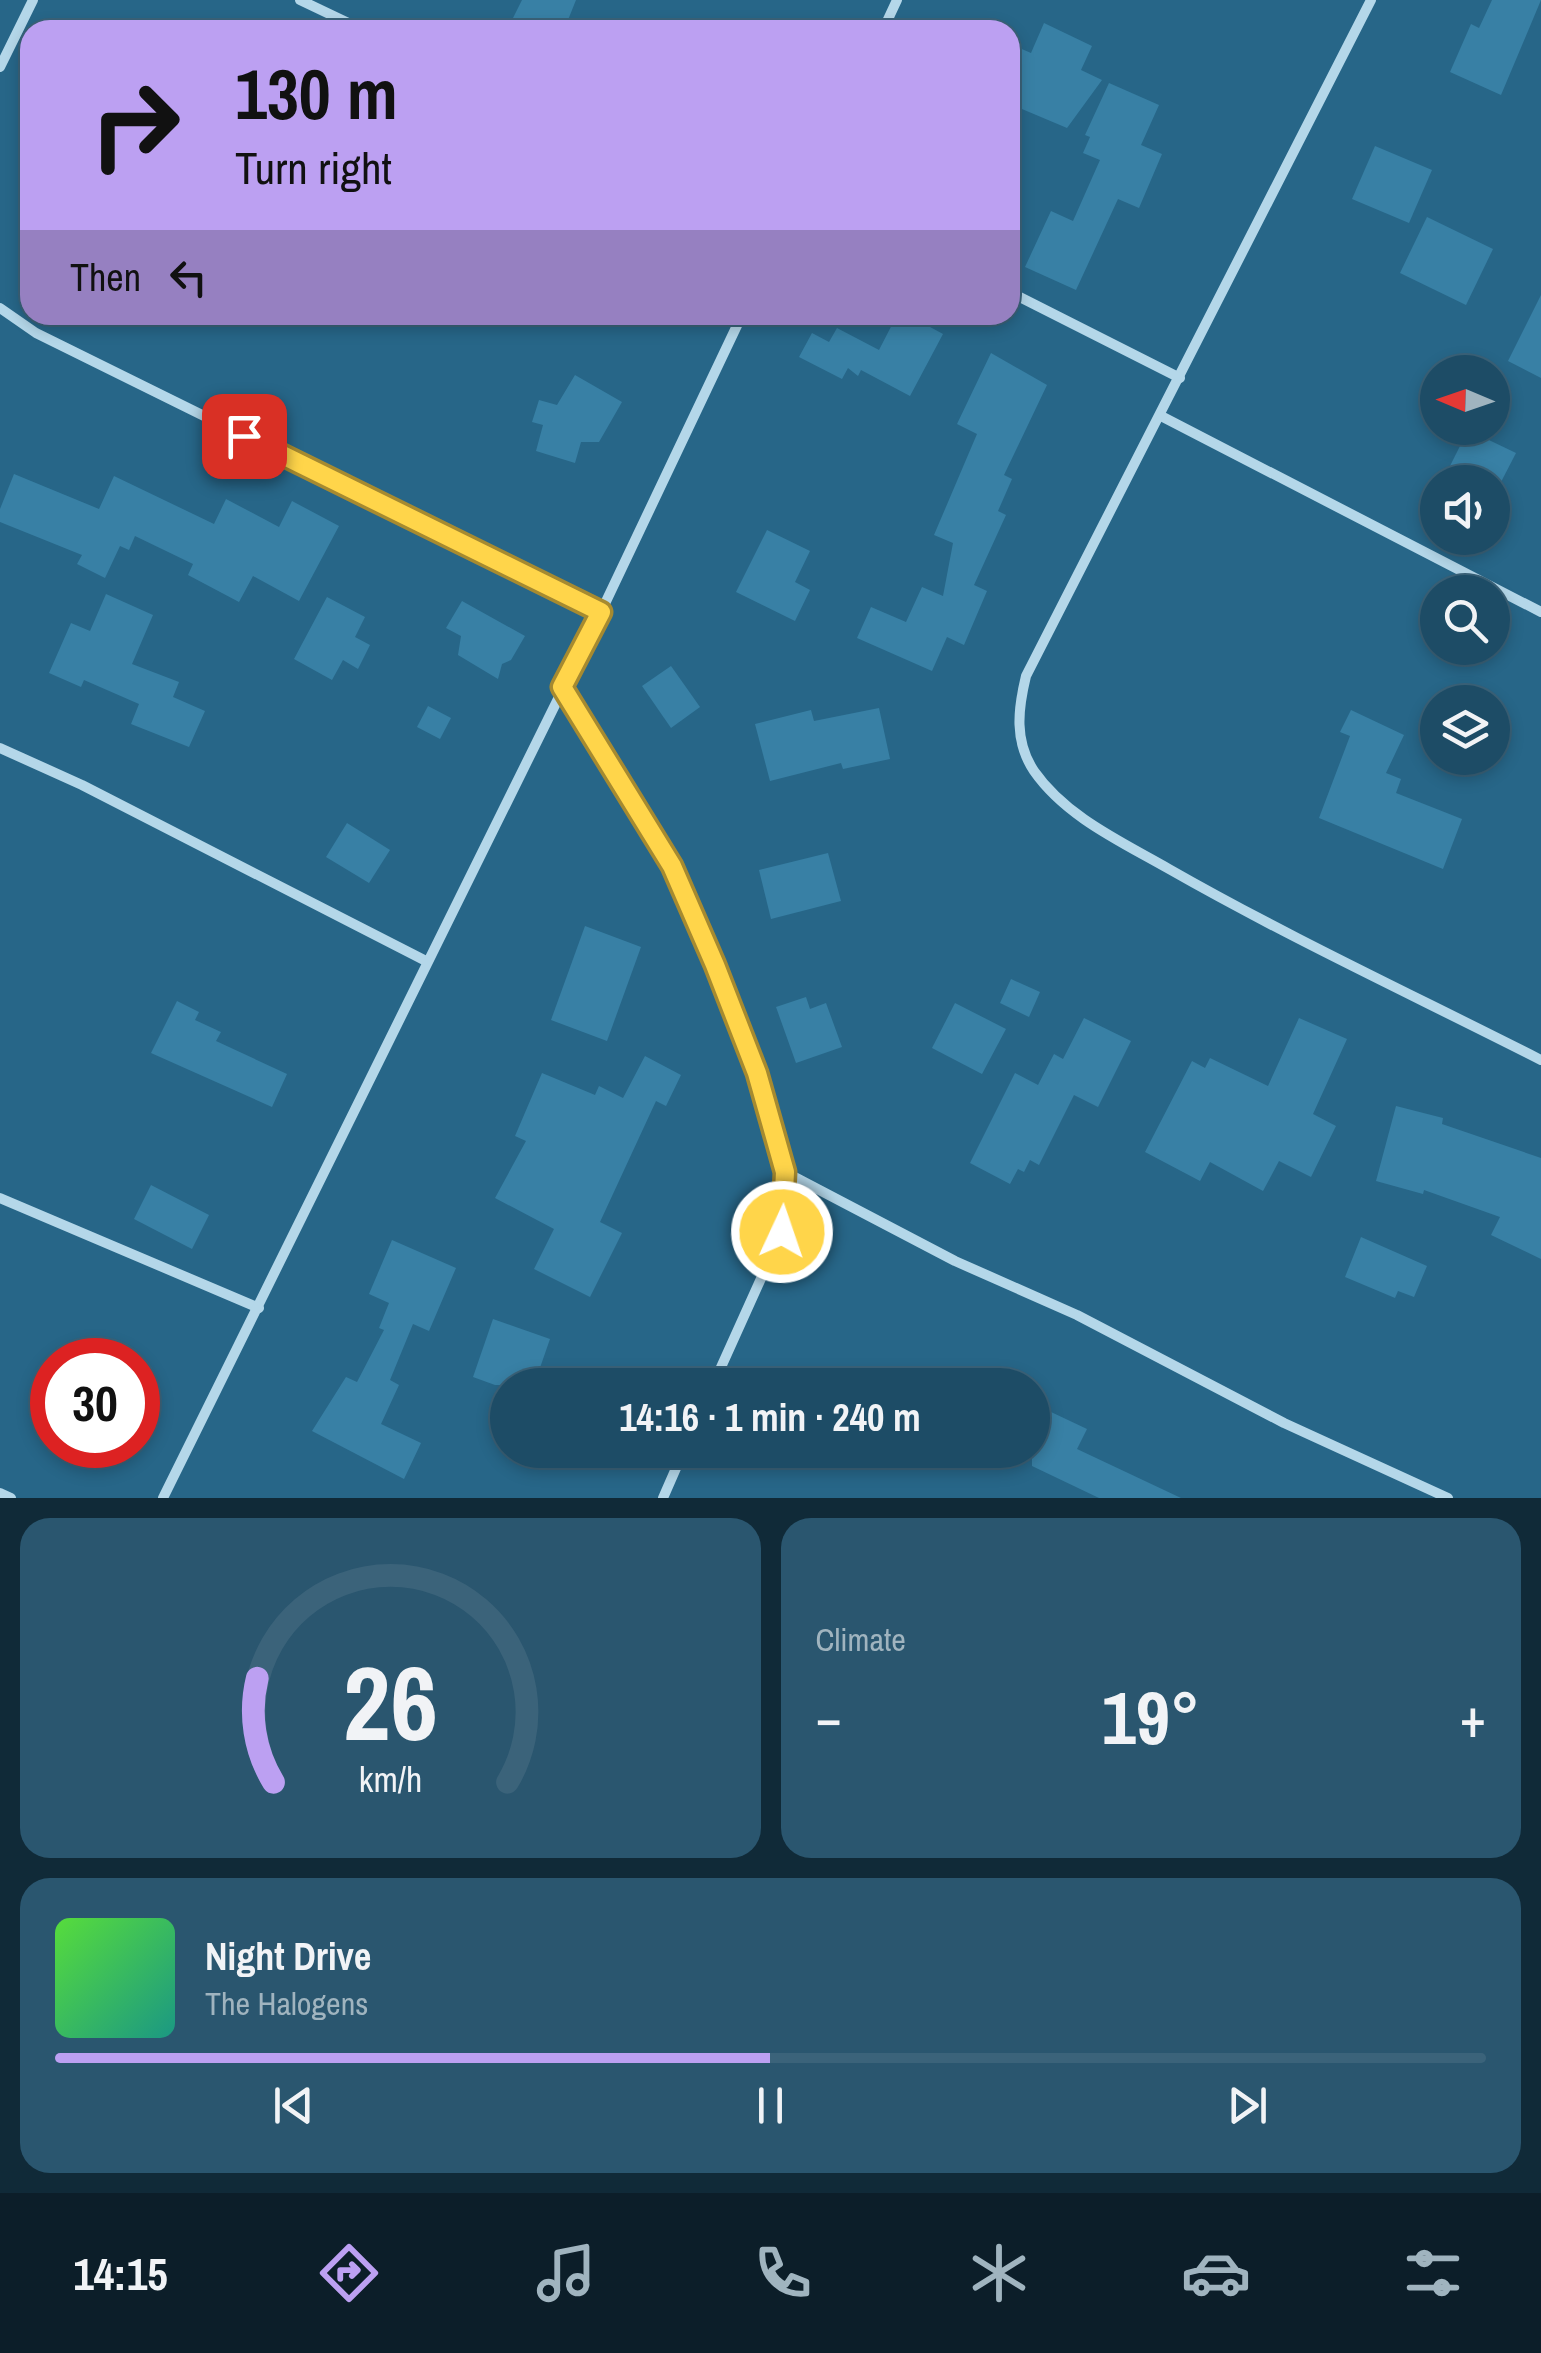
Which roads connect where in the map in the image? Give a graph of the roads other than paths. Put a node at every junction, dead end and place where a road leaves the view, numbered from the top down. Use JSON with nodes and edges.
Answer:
{"nodes":[{"id":1,"x":300,"y":0,"type":"edge"},
{"id":2,"x":1372,"y":0,"type":"edge"},
{"id":3,"x":342,"y":20,"type":"edge"},
{"id":4,"x":20,"y":26,"type":"edge"},
{"id":5,"x":0,"y":67,"type":"edge"},
{"id":6,"x":1020,"y":297,"type":"edge"},
{"id":7,"x":24,"y":325,"type":"edge"},
{"id":8,"x":737,"y":325,"type":"edge"},
{"id":9,"x":1180,"y":378,"type":"junction"},
{"id":10,"x":1161,"y":416,"type":"junction"},
{"id":11,"x":601,"y":612,"type":"junction"},
{"id":12,"x":1541,"y":612,"type":"edge"},
{"id":13,"x":562,"y":687,"type":"junction"},
{"id":14,"x":0,"y":748,"type":"edge"},
{"id":15,"x":426,"y":961,"type":"junction"},
{"id":16,"x":1541,"y":1060,"type":"edge"},
{"id":17,"x":785,"y":1172,"type":"junction"},
{"id":18,"x":0,"y":1198,"type":"edge"},
{"id":19,"x":259,"y":1308,"type":"junction"},
{"id":20,"x":722,"y":1368,"type":"edge"},
{"id":21,"x":676,"y":1468,"type":"edge"},
{"id":22,"x":0,"y":1493,"type":"edge"},
{"id":23,"x":11,"y":1498,"type":"edge"},
{"id":24,"x":163,"y":1498,"type":"edge"},
{"id":25,"x":663,"y":1498,"type":"edge"},
{"id":26,"x":1448,"y":1498,"type":"edge"}],
"edges":[{"from":1,"to":3,"type":"street"},
{"from":2,"to":9,"type":"street"},
{"from":4,"to":5,"type":"street"},
{"from":6,"to":9,"type":"street"},
{"from":7,"to":11,"type":"street"},
{"from":8,"to":11,"type":"street"},
{"from":9,"to":10,"type":"street"},
{"from":10,"to":12,"type":"street"},
{"from":10,"to":16,"type":"street"},
{"from":11,"to":13,"type":"street"},
{"from":13,"to":15,"type":"street"},
{"from":13,"to":17,"type":"street"},
{"from":14,"to":15,"type":"street"},
{"from":15,"to":19,"type":"street"},
{"from":17,"to":20,"type":"street"},
{"from":17,"to":26,"type":"street"},
{"from":18,"to":19,"type":"street"},
{"from":19,"to":24,"type":"street"},
{"from":21,"to":25,"type":"street"},
{"from":22,"to":23,"type":"street"}]}
